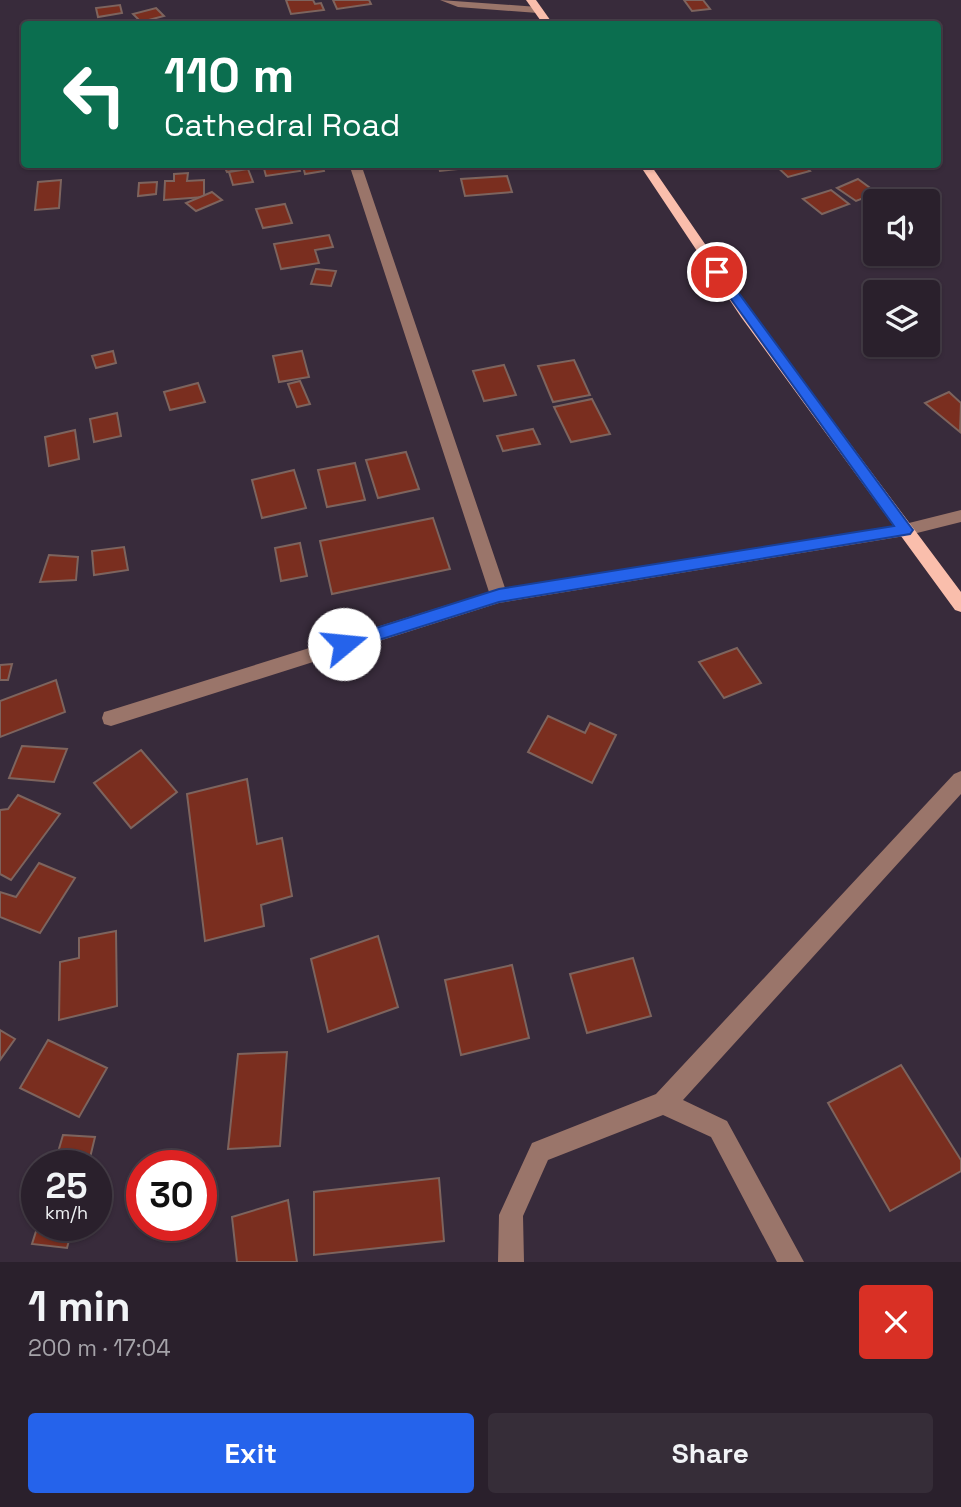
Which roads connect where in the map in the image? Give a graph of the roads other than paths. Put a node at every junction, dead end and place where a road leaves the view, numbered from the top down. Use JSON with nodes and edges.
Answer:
{"nodes":[{"id":1,"x":445,"y":0,"type":"edge"},
{"id":2,"x":531,"y":0,"type":"edge"},
{"id":3,"x":538,"y":10,"type":"junction"},
{"id":4,"x":546,"y":21,"type":"edge"},
{"id":5,"x":356,"y":168,"type":"edge"},
{"id":6,"x":647,"y":168,"type":"edge"},
{"id":7,"x":961,"y":516,"type":"edge"},
{"id":8,"x":905,"y":530,"type":"junction"},
{"id":9,"x":499,"y":596,"type":"junction"},
{"id":10,"x":961,"y":605,"type":"edge"},
{"id":11,"x":111,"y":718,"type":"dead end"},
{"id":12,"x":961,"y":780,"type":"edge"},
{"id":13,"x":664,"y":1103,"type":"junction"},
{"id":14,"x":511,"y":1262,"type":"edge"},
{"id":15,"x":791,"y":1262,"type":"edge"}],
"edges":[{"from":1,"to":3,"type":"street"},
{"from":2,"to":3,"type":"main road"},
{"from":3,"to":4,"type":"main road"},
{"from":5,"to":9,"type":"street"},
{"from":6,"to":8,"type":"main road"},
{"from":7,"to":8,"type":"street"},
{"from":8,"to":9,"type":"street"},
{"from":8,"to":10,"type":"main road"},
{"from":9,"to":11,"type":"street"},
{"from":12,"to":13,"type":"street"},
{"from":13,"to":14,"type":"street"},
{"from":13,"to":15,"type":"street"}]}
